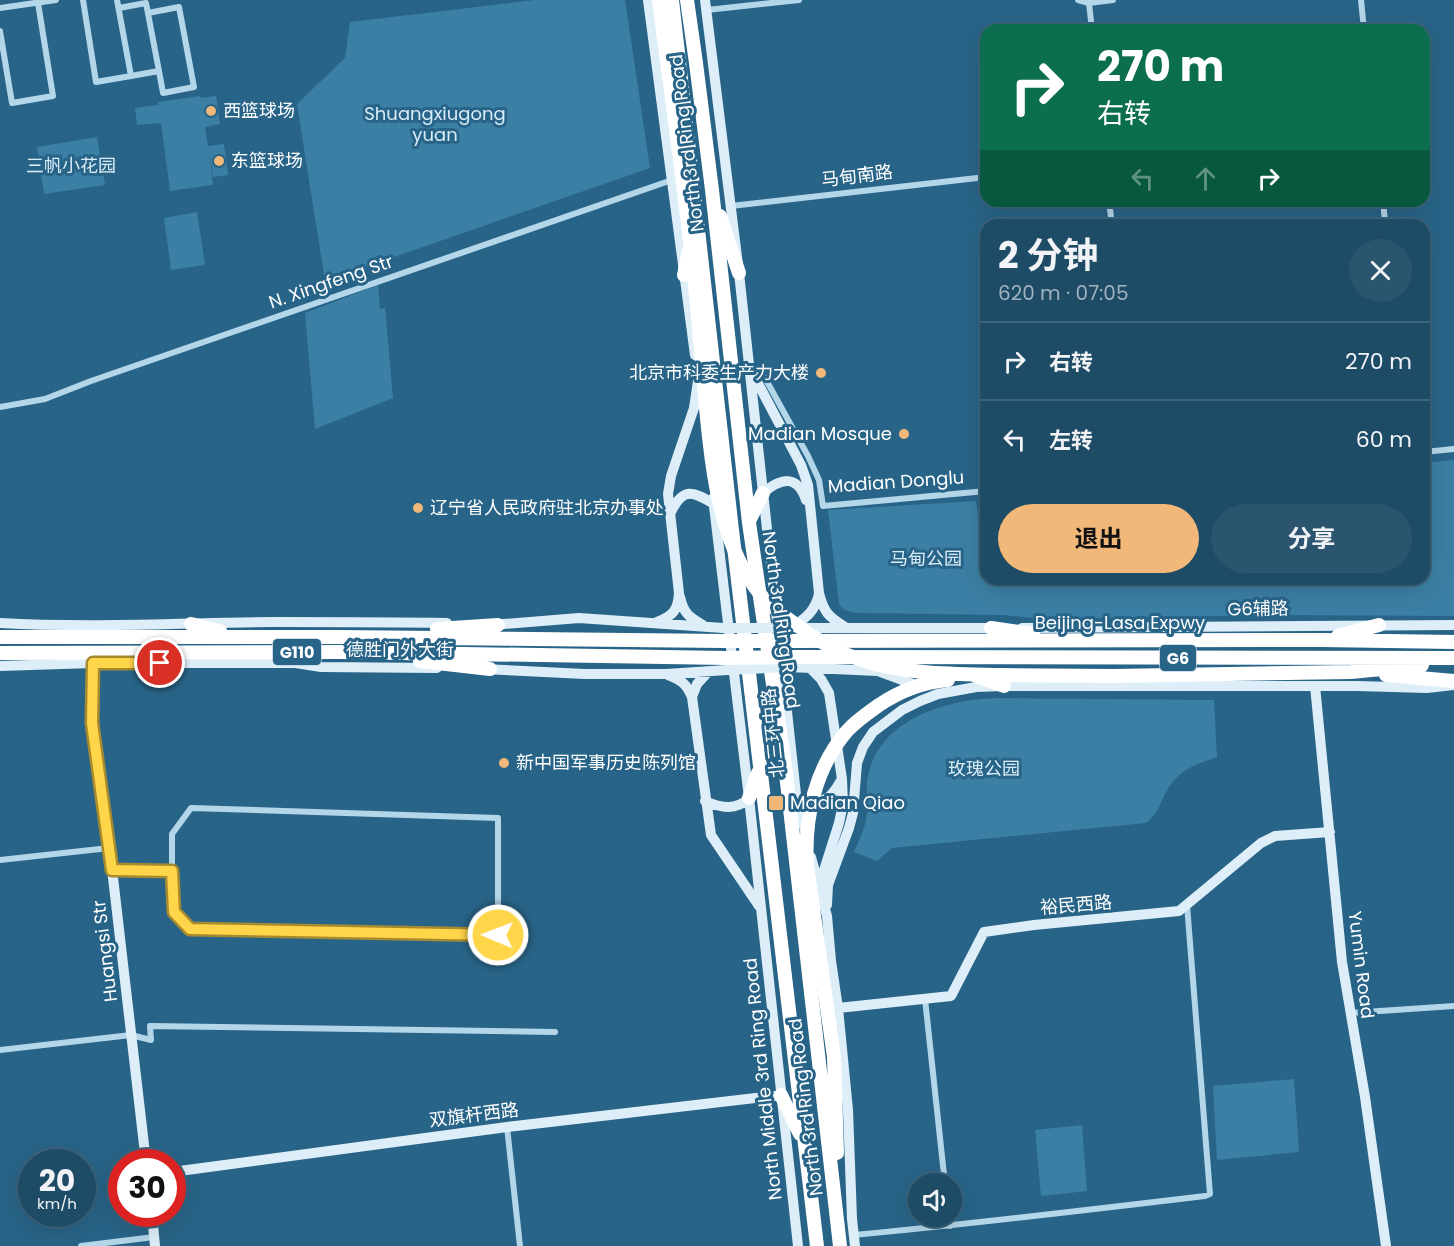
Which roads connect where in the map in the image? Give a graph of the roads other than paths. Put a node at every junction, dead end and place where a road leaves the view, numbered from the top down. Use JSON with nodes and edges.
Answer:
{"nodes":[{"id":1,"x":56,"y":0,"type":"edge"},
{"id":2,"x":83,"y":0,"type":"edge"},
{"id":3,"x":117,"y":0,"type":"edge"},
{"id":4,"x":648,"y":0,"type":"edge"},
{"id":5,"x":654,"y":0,"type":"edge"},
{"id":6,"x":659,"y":0,"type":"edge"},
{"id":7,"x":672,"y":0,"type":"edge"},
{"id":8,"x":687,"y":0,"type":"edge"},
{"id":9,"x":696,"y":0,"type":"edge"},
{"id":10,"x":799,"y":0,"type":"edge"},
{"id":11,"x":1078,"y":0,"type":"edge"},
{"id":12,"x":1113,"y":0,"type":"edge"},
{"id":13,"x":1361,"y":0,"type":"edge"},
{"id":14,"x":146,"y":1,"type":"edge"},
{"id":15,"x":36,"y":2,"type":"edge"},
{"id":16,"x":178,"y":3,"type":"edge"},
{"id":17,"x":1089,"y":3,"type":"junction"},
{"id":18,"x":706,"y":5,"type":"edge"},
{"id":19,"x":0,"y":8,"type":"edge"},
{"id":20,"x":119,"y":8,"type":"junction"},
{"id":21,"x":148,"y":13,"type":"junction"},
{"id":22,"x":1091,"y":24,"type":"edge"},
{"id":23,"x":1363,"y":24,"type":"edge"},
{"id":24,"x":0,"y":31,"type":"edge"},
{"id":25,"x":696,"y":63,"type":"junction"},
{"id":26,"x":159,"y":71,"type":"junction"},
{"id":27,"x":131,"y":76,"type":"junction"},
{"id":28,"x":680,"y":76,"type":"junction"},
{"id":29,"x":980,"y":178,"type":"edge"},
{"id":30,"x":672,"y":180,"type":"junction"},
{"id":31,"x":712,"y":190,"type":"junction"},
{"id":32,"x":731,"y":206,"type":"junction"},
{"id":33,"x":696,"y":210,"type":"junction"},
{"id":34,"x":740,"y":273,"type":"junction"},
{"id":35,"x":684,"y":275,"type":"junction"},
{"id":36,"x":749,"y":367,"type":"junction"},
{"id":37,"x":698,"y":381,"type":"junction"},
{"id":38,"x":0,"y":407,"type":"edge"},
{"id":39,"x":1454,"y":449,"type":"edge"},
{"id":40,"x":1430,"y":451,"type":"edge"},
{"id":41,"x":980,"y":492,"type":"edge"},
{"id":42,"x":763,"y":493,"type":"junction"},
{"id":43,"x":714,"y":504,"type":"junction"},
{"id":44,"x":671,"y":512,"type":"junction"},
{"id":45,"x":811,"y":518,"type":"junction"},
{"id":46,"x":749,"y":523,"type":"junction"},
{"id":47,"x":732,"y":530,"type":"junction"},
{"id":48,"x":679,"y":593,"type":"junction"},
{"id":49,"x":819,"y":593,"type":"junction"},
{"id":50,"x":0,"y":623,"type":"edge"},
{"id":51,"x":651,"y":623,"type":"junction"},
{"id":52,"x":191,"y":624,"type":"junction"},
{"id":53,"x":498,"y":625,"type":"junction"},
{"id":54,"x":1379,"y":625,"type":"junction"},
{"id":55,"x":1454,"y":625,"type":"edge"},
{"id":56,"x":706,"y":627,"type":"junction"},
{"id":57,"x":846,"y":628,"type":"junction"},
{"id":58,"x":991,"y":628,"type":"junction"},
{"id":59,"x":788,"y":632,"type":"junction"},
{"id":60,"x":723,"y":634,"type":"junction"},
{"id":61,"x":0,"y":637,"type":"edge"},
{"id":62,"x":248,"y":637,"type":"junction"},
{"id":63,"x":339,"y":637,"type":"junction"},
{"id":64,"x":1322,"y":640,"type":"junction"},
{"id":65,"x":1076,"y":642,"type":"junction"},
{"id":66,"x":1454,"y":642,"type":"edge"},
{"id":67,"x":340,"y":652,"type":"junction"},
{"id":68,"x":0,"y":653,"type":"edge"},
{"id":69,"x":926,"y":658,"type":"junction"},
{"id":70,"x":1454,"y":658,"type":"edge"},
{"id":71,"x":1454,"y":662,"type":"edge"},
{"id":72,"x":93,"y":663,"type":"junction"},
{"id":73,"x":727,"y":664,"type":"junction"},
{"id":74,"x":796,"y":665,"type":"junction"},
{"id":75,"x":0,"y":666,"type":"edge"},
{"id":76,"x":490,"y":669,"type":"junction"},
{"id":77,"x":840,"y":669,"type":"junction"},
{"id":78,"x":708,"y":672,"type":"junction"},
{"id":79,"x":1351,"y":672,"type":"junction"},
{"id":80,"x":666,"y":674,"type":"junction"},
{"id":81,"x":1003,"y":681,"type":"junction"},
{"id":82,"x":1454,"y":683,"type":"edge"},
{"id":83,"x":1316,"y":686,"type":"junction"},
{"id":84,"x":829,"y":693,"type":"junction"},
{"id":85,"x":938,"y":694,"type":"junction"},
{"id":86,"x":692,"y":697,"type":"junction"},
{"id":87,"x":784,"y":765,"type":"junction"},
{"id":88,"x":760,"y":768,"type":"junction"},
{"id":89,"x":842,"y":779,"type":"junction"},
{"id":90,"x":796,"y":794,"type":"junction"},
{"id":91,"x":749,"y":798,"type":"junction"},
{"id":92,"x":705,"y":801,"type":"junction"},
{"id":93,"x":1330,"y":832,"type":"junction"},
{"id":94,"x":109,"y":848,"type":"junction"},
{"id":95,"x":0,"y":860,"type":"edge"},
{"id":96,"x":112,"y":870,"type":"junction"},
{"id":97,"x":172,"y":871,"type":"junction"},
{"id":98,"x":818,"y":886,"type":"junction"},
{"id":99,"x":1187,"y":905,"type":"junction"},
{"id":100,"x":761,"y":909,"type":"junction"},
{"id":101,"x":827,"y":916,"type":"junction"},
{"id":102,"x":925,"y":999,"type":"junction"},
{"id":103,"x":1454,"y":1006,"type":"edge"},
{"id":104,"x":838,"y":1008,"type":"junction"},
{"id":105,"x":1350,"y":1013,"type":"junction"},
{"id":106,"x":555,"y":1032,"type":"dead end"},
{"id":107,"x":131,"y":1035,"type":"junction"},
{"id":108,"x":0,"y":1050,"type":"edge"},
{"id":109,"x":781,"y":1095,"type":"junction"},
{"id":110,"x":507,"y":1127,"type":"junction"},
{"id":111,"x":805,"y":1145,"type":"junction"},
{"id":112,"x":144,"y":1149,"type":"edge"},
{"id":113,"x":186,"y":1170,"type":"edge"},
{"id":114,"x":944,"y":1173,"type":"edge"},
{"id":115,"x":962,"y":1225,"type":"edge"},
{"id":116,"x":153,"y":1227,"type":"edge"},
{"id":117,"x":944,"y":1227,"type":"edge"},
{"id":118,"x":840,"y":1240,"type":"edge"},
{"id":119,"x":854,"y":1241,"type":"edge"},
{"id":120,"x":155,"y":1242,"type":"edge"},
{"id":121,"x":81,"y":1246,"type":"edge"},
{"id":122,"x":520,"y":1246,"type":"edge"},
{"id":123,"x":798,"y":1246,"type":"edge"},
{"id":124,"x":817,"y":1246,"type":"edge"},
{"id":125,"x":1386,"y":1246,"type":"edge"}],
"edges":[{"from":1,"to":15,"type":"street"},
{"from":2,"to":27,"type":"street"},
{"from":3,"to":20,"type":"street"},
{"from":4,"to":30,"type":"street","name":"北三环中路"},
{"from":5,"to":28,"type":"highway"},
{"from":6,"to":81,"type":"highway","bridge":true},
{"from":7,"to":28,"type":"highway","name":"North 3rd Ring Road"},
{"from":8,"to":25,"type":"highway","name":"North 3rd Ring Road"},
{"from":9,"to":25,"type":"highway"},
{"from":10,"to":18,"type":"street"},
{"from":11,"to":17,"type":"street"},
{"from":12,"to":17,"type":"street"},
{"from":13,"to":23,"type":"street"},
{"from":14,"to":20,"type":"street"},
{"from":14,"to":21,"type":"street"},
{"from":15,"to":19,"type":"street"},
{"from":15,"to":24,"type":"street"},
{"from":16,"to":21,"type":"street"},
{"from":16,"to":26,"type":"street"},
{"from":17,"to":22,"type":"street"},
{"from":18,"to":32,"type":"street","name":"北三环中路"},
{"from":20,"to":27,"type":"street"},
{"from":21,"to":26,"type":"street"},
{"from":25,"to":31,"type":"highway","name":"North 3rd Ring Road"},
{"from":26,"to":27,"type":"street"},
{"from":28,"to":33,"type":"highway","name":"North 3rd Ring Road"},
{"from":29,"to":32,"type":"street","name":"马甸南路"},
{"from":30,"to":35,"type":"street","name":"北三环中路"},
{"from":30,"to":38,"type":"street","name":"N. Xingfeng Str"},
{"from":31,"to":34,"type":"highway"},
{"from":31,"to":46,"type":"highway","name":"North 3rd Ring Road"},
{"from":32,"to":34,"type":"street","name":"北三环中路"},
{"from":33,"to":35,"type":"highway"},
{"from":33,"to":47,"type":"highway","name":"North 3rd Ring Road"},
{"from":34,"to":36,"type":"street","name":"北三环中路"},
{"from":35,"to":37,"type":"street","name":"北三环中路"},
{"from":36,"to":41,"type":"street","name":"Madian Donglu"},
{"from":36,"to":42,"type":"street","name":"北三环中路"},
{"from":36,"to":45,"type":"street"},
{"from":37,"to":43,"type":"street","name":"北三环中路"},
{"from":37,"to":44,"type":"street"},
{"from":39,"to":40,"type":"street"},
{"from":42,"to":45,"type":"street"},
{"from":42,"to":46,"type":"highway"},
{"from":42,"to":90,"type":"street","name":"北三环中路"},
{"from":43,"to":44,"type":"street"},
{"from":43,"to":47,"type":"highway"},
{"from":43,"to":91,"type":"street","name":"北三环中路"},
{"from":44,"to":48,"type":"street"},
{"from":45,"to":49,"type":"street"},
{"from":46,"to":87,"type":"highway","name":"North 3rd Ring Road"},
{"from":47,"to":88,"type":"highway","name":"North 3rd Ring Road"},
{"from":48,"to":51,"type":"street"},
{"from":48,"to":56,"type":"street"},
{"from":49,"to":57,"type":"street"},
{"from":49,"to":59,"type":"street"},
{"from":50,"to":52,"type":"street","name":"德胜门外大街"},
{"from":51,"to":53,"type":"street","name":"德胜门外大街"},
{"from":51,"to":56,"type":"street","name":"德胜门外大街"},
{"from":52,"to":53,"type":"street","name":"德胜门外大街"},
{"from":52,"to":62,"type":"highway"},
{"from":53,"to":63,"type":"highway"},
{"from":54,"to":55,"type":"street","name":"G6辅路"},
{"from":54,"to":58,"type":"street","name":"G6辅路"},
{"from":54,"to":64,"type":"highway"},
{"from":56,"to":60,"type":"street","name":"德胜门外大街"},
{"from":57,"to":58,"type":"street","name":"G6辅路"},
{"from":57,"to":59,"type":"street","name":"G6辅路"},
{"from":58,"to":65,"type":"highway"},
{"from":59,"to":60,"type":"highway","number":"G6","bridge":true},
{"from":59,"to":65,"type":"highway","name":"Beijing-Lasa Expwy","number":"G6"},
{"from":60,"to":63,"type":"highway","name":"德胜门外大街","number":"G110"},
{"from":61,"to":62,"type":"highway","name":"德胜门外大街","number":"G110"},
{"from":62,"to":63,"type":"highway","name":"德胜门外大街","number":"G110"},
{"from":64,"to":65,"type":"highway","name":"Beijing-Lasa Expwy","number":"G6"},
{"from":64,"to":66,"type":"highway","name":"Beijing-Lasa Expwy","number":"G6"},
{"from":67,"to":68,"type":"highway","name":"德胜门外大街","number":"G110"},
{"from":67,"to":73,"type":"highway","name":"德胜门外大街","number":"G110"},
{"from":67,"to":76,"type":"highway"},
{"from":69,"to":70,"type":"highway","name":"Beijing-Lasa Expwy","number":"G6"},
{"from":69,"to":74,"type":"highway","name":"Beijing-Lasa Expwy","number":"G6"},
{"from":69,"to":81,"type":"highway"},
{"from":71,"to":79,"type":"highway"},
{"from":72,"to":75,"type":"street","name":"德胜门外大街"},
{"from":72,"to":76,"type":"street","name":"德胜门外大街"},
{"from":72,"to":94,"type":"street","name":"Huangsi Str"},
{"from":73,"to":74,"type":"highway","number":"G6","bridge":true},
{"from":73,"to":78,"type":"street","name":"德胜门外大街"},
{"from":74,"to":77,"type":"street"},
{"from":74,"to":84,"type":"street"},
{"from":76,"to":80,"type":"street","name":"德胜门外大街"},
{"from":77,"to":84,"type":"street"},
{"from":77,"to":85,"type":"street"},
{"from":78,"to":80,"type":"street","name":"德胜门外大街"},
{"from":78,"to":86,"type":"street"},
{"from":79,"to":81,"type":"highway"},
{"from":79,"to":82,"type":"highway"},
{"from":80,"to":86,"type":"street"},
{"from":81,"to":83,"type":"street"},
{"from":81,"to":85,"type":"street"},
{"from":81,"to":118,"type":"highway","bridge":true},
{"from":82,"to":83,"type":"street"},
{"from":83,"to":93,"type":"street","name":"Yumin Road"},
{"from":84,"to":89,"type":"street"},
{"from":85,"to":101,"type":"street"},
{"from":86,"to":92,"type":"street"},
{"from":87,"to":90,"type":"highway"},
{"from":87,"to":118,"type":"highway","name":"North 3rd Ring Road"},
{"from":88,"to":91,"type":"highway"},
{"from":88,"to":111,"type":"highway","name":"North 3rd Ring Road"},
{"from":89,"to":90,"type":"street"},
{"from":89,"to":98,"type":"street"},
{"from":90,"to":98,"type":"street","name":"北三环中路"},
{"from":91,"to":92,"type":"street"},
{"from":91,"to":100,"type":"street","name":"北三环中路"},
{"from":92,"to":100,"type":"street"},
{"from":93,"to":99,"type":"street","name":"裕民西路"},
{"from":93,"to":105,"type":"street","name":"Yumin Road"},
{"from":94,"to":95,"type":"street"},
{"from":94,"to":96,"type":"street","name":"Huangsi Str"},
{"from":96,"to":97,"type":"street"},
{"from":96,"to":107,"type":"street","name":"Huangsi Str"},
{"from":97,"to":97,"type":"street"},
{"from":98,"to":101,"type":"street","name":"北三环中路"},
{"from":99,"to":102,"type":"street","name":"裕民西路"},
{"from":99,"to":115,"type":"street"},
{"from":100,"to":109,"type":"street","name":"North Middle 3rd Ring Road"},
{"from":101,"to":104,"type":"street","name":"北三环中路"},
{"from":102,"to":104,"type":"street","name":"裕民西路"},
{"from":102,"to":114,"type":"street"},
{"from":103,"to":105,"type":"street"},
{"from":104,"to":119,"type":"street","name":"北三环中路"},
{"from":105,"to":125,"type":"street","name":"Yumin Road"},
{"from":106,"to":107,"type":"street"},
{"from":107,"to":108,"type":"street"},
{"from":107,"to":112,"type":"street","name":"Huangsi Str"},
{"from":109,"to":110,"type":"street","name":"双旗杆西路"},
{"from":109,"to":111,"type":"highway"},
{"from":109,"to":123,"type":"street","name":"North Middle 3rd Ring Road"},
{"from":110,"to":113,"type":"street","name":"双旗杆西路"},
{"from":110,"to":122,"type":"street"},
{"from":111,"to":124,"type":"highway","name":"North 3rd Ring Road"},
{"from":116,"to":120,"type":"street"},
{"from":117,"to":119,"type":"street"},
{"from":120,"to":121,"type":"street"}]}
